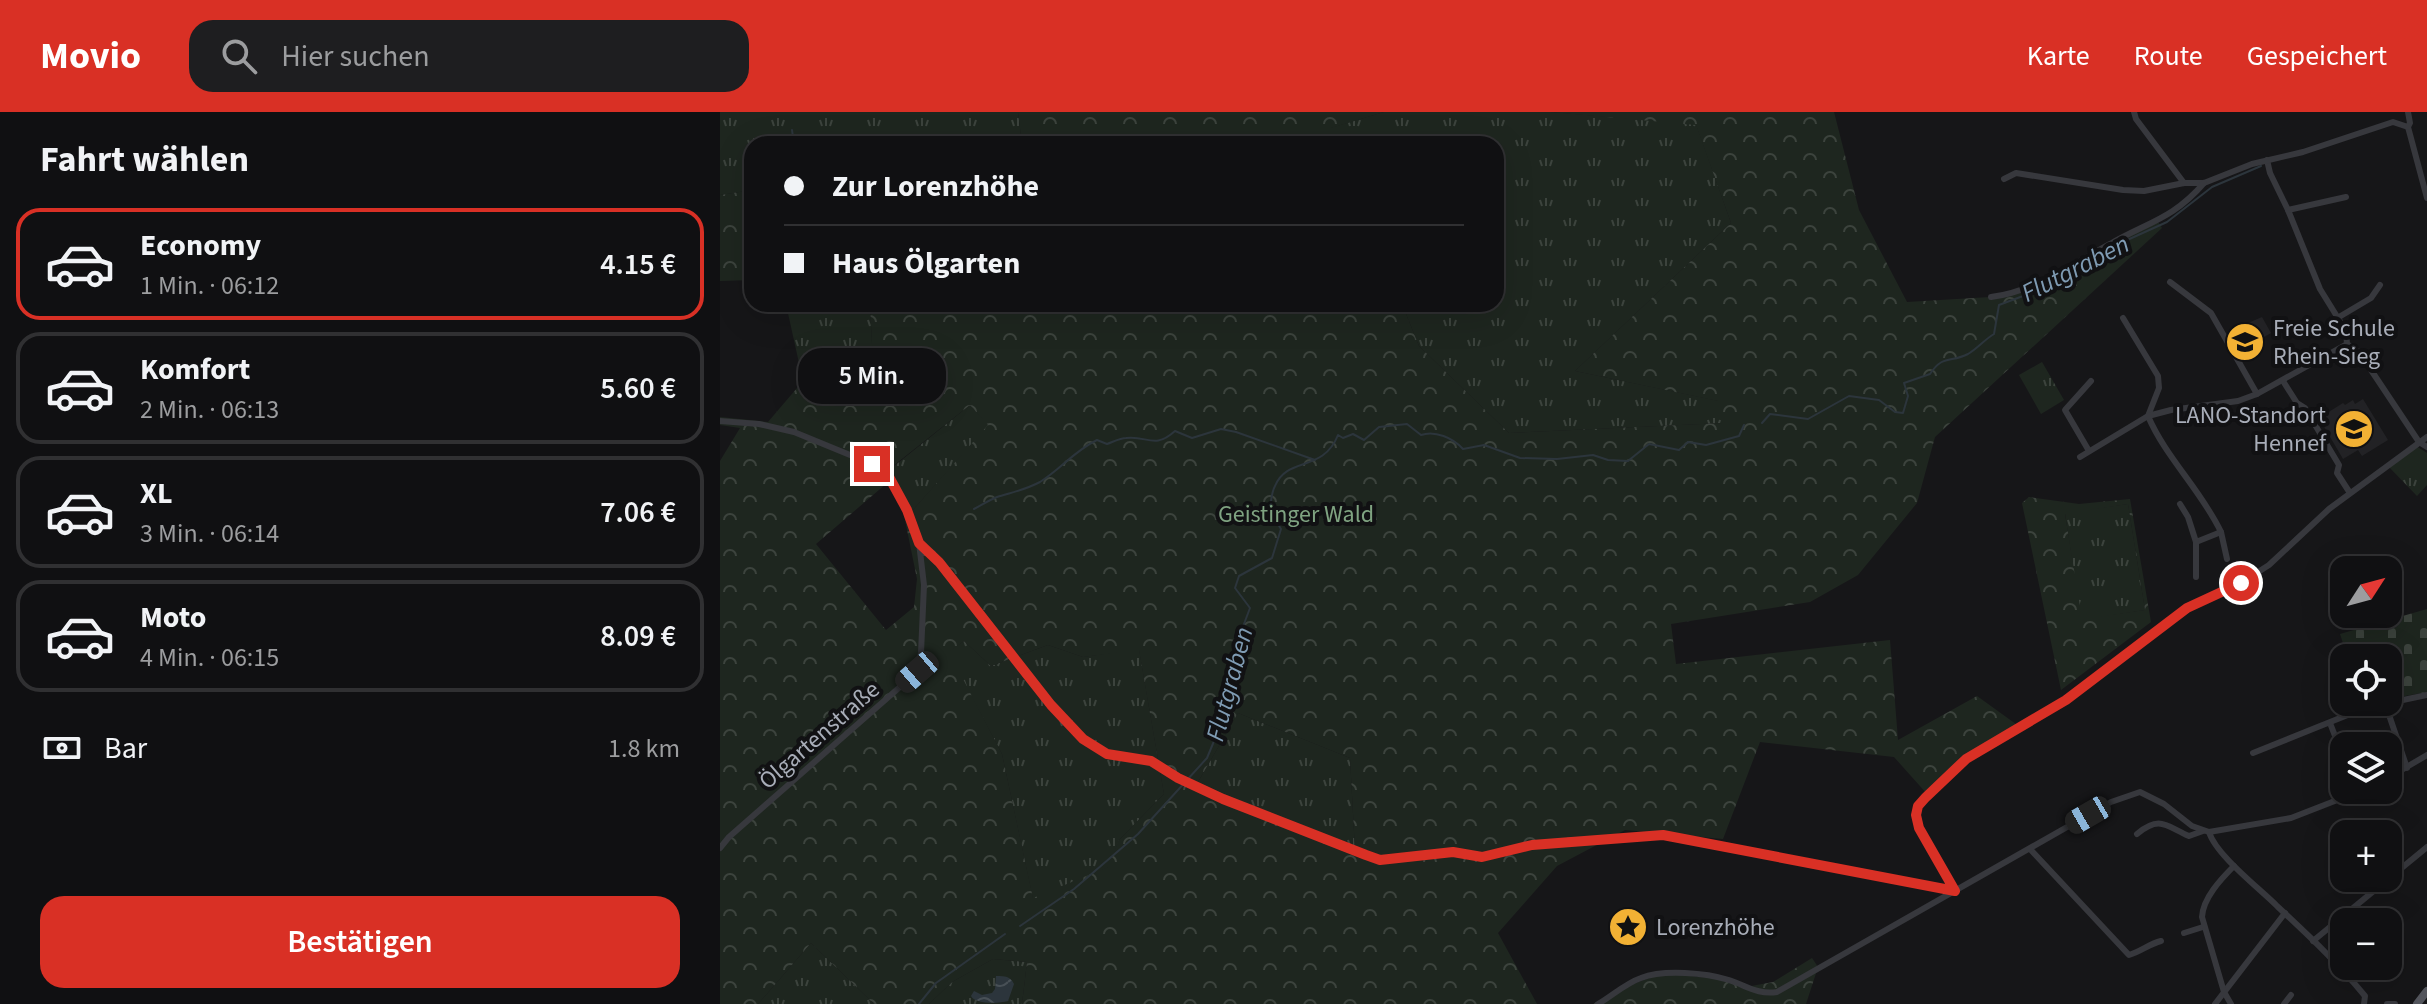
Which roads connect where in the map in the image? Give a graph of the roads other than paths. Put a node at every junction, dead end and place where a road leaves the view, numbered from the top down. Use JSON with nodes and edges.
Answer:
{"nodes":[{"id":1,"x":2134,"y":112,"type":"edge"},
{"id":2,"x":2406,"y":112,"type":"edge"},
{"id":3,"x":2393,"y":122,"type":"junction"},
{"id":4,"x":2408,"y":127,"type":"junction"},
{"id":5,"x":2267,"y":160,"type":"junction"},
{"id":6,"x":2004,"y":179,"type":"dead end"},
{"id":7,"x":2184,"y":183,"type":"junction"},
{"id":8,"x":2204,"y":183,"type":"junction"},
{"id":9,"x":2346,"y":197,"type":"dead end"},
{"id":10,"x":2427,"y":198,"type":"edge"},
{"id":11,"x":2288,"y":210,"type":"junction"},
{"id":12,"x":2170,"y":282,"type":"dead end"},
{"id":13,"x":2380,"y":285,"type":"dead end"},
{"id":14,"x":1991,"y":297,"type":"dead end"},
{"id":15,"x":2339,"y":317,"type":"junction"},
{"id":16,"x":2123,"y":318,"type":"dead end"},
{"id":17,"x":2347,"y":344,"type":"junction"},
{"id":18,"x":2091,"y":381,"type":"dead end"},
{"id":19,"x":2283,"y":381,"type":"junction"},
{"id":20,"x":2257,"y":394,"type":"junction"},
{"id":21,"x":2148,"y":416,"type":"junction"},
{"id":22,"x":720,"y":421,"type":"edge"},
{"id":23,"x":2427,"y":437,"type":"edge"},
{"id":24,"x":2419,"y":442,"type":"junction"},
{"id":25,"x":2427,"y":447,"type":"edge"},
{"id":26,"x":2089,"y":451,"type":"junction"},
{"id":27,"x":2080,"y":457,"type":"dead end"},
{"id":28,"x":2350,"y":493,"type":"junction"},
{"id":29,"x":2180,"y":504,"type":"dead end"},
{"id":30,"x":2221,"y":532,"type":"junction"},
{"id":31,"x":2196,"y":542,"type":"junction"},
{"id":32,"x":919,"y":543,"type":"junction"},
{"id":33,"x":2227,"y":559,"type":"dead end"},
{"id":34,"x":2196,"y":577,"type":"dead end"},
{"id":35,"x":2427,"y":695,"type":"edge"},
{"id":36,"x":2402,"y":700,"type":"edge"},
{"id":37,"x":2346,"y":716,"type":"edge"},
{"id":38,"x":2389,"y":716,"type":"edge"},
{"id":39,"x":2330,"y":723,"type":"junction"},
{"id":40,"x":2334,"y":732,"type":"edge"},
{"id":41,"x":2253,"y":753,"type":"dead end"},
{"id":42,"x":2427,"y":755,"type":"edge"},
{"id":43,"x":2407,"y":768,"type":"junction"},
{"id":44,"x":2402,"y":771,"type":"edge"},
{"id":45,"x":2330,"y":803,"type":"edge"},
{"id":46,"x":2206,"y":832,"type":"junction"},
{"id":47,"x":2137,"y":834,"type":"dead end"},
{"id":48,"x":2427,"y":847,"type":"edge"},
{"id":49,"x":720,"y":848,"type":"edge"},
{"id":50,"x":2030,"y":849,"type":"junction"},
{"id":51,"x":2234,"y":866,"type":"junction"},
{"id":52,"x":1955,"y":891,"type":"junction"},
{"id":53,"x":2285,"y":913,"type":"junction"},
{"id":54,"x":2203,"y":927,"type":"junction"},
{"id":55,"x":2184,"y":933,"type":"dead end"},
{"id":56,"x":2161,"y":941,"type":"dead end"},
{"id":57,"x":2313,"y":941,"type":"junction"},
{"id":58,"x":2330,"y":957,"type":"edge"},
{"id":59,"x":2352,"y":980,"type":"edge"},
{"id":60,"x":2427,"y":991,"type":"edge"},
{"id":61,"x":2224,"y":992,"type":"junction"},
{"id":62,"x":2291,"y":995,"type":"dead end"},
{"id":63,"x":1598,"y":1004,"type":"edge"},
{"id":64,"x":2215,"y":1004,"type":"edge"},
{"id":65,"x":2231,"y":1004,"type":"edge"},
{"id":66,"x":2284,"y":1004,"type":"edge"},
{"id":67,"x":2364,"y":1004,"type":"edge"},
{"id":68,"x":2387,"y":1004,"type":"edge"},
{"id":69,"x":2395,"y":1004,"type":"edge"},
{"id":70,"x":2417,"y":1004,"type":"edge"}],
"edges":[{"from":1,"to":7,"type":"street"},
{"from":2,"to":3,"type":"street"},
{"from":2,"to":4,"type":"street"},
{"from":3,"to":4,"type":"street"},
{"from":3,"to":5,"type":"street"},
{"from":4,"to":10,"type":"street"},
{"from":5,"to":8,"type":"street"},
{"from":5,"to":11,"type":"street"},
{"from":6,"to":7,"type":"street"},
{"from":7,"to":8,"type":"street"},
{"from":8,"to":14,"type":"street"},
{"from":9,"to":11,"type":"street"},
{"from":11,"to":15,"type":"street"},
{"from":12,"to":20,"type":"street"},
{"from":13,"to":15,"type":"street"},
{"from":15,"to":17,"type":"street"},
{"from":16,"to":21,"type":"street"},
{"from":17,"to":19,"type":"street"},
{"from":17,"to":24,"type":"street"},
{"from":18,"to":26,"type":"street"},
{"from":19,"to":20,"type":"street"},
{"from":19,"to":28,"type":"street"},
{"from":20,"to":21,"type":"street"},
{"from":21,"to":26,"type":"street"},
{"from":21,"to":30,"type":"street"},
{"from":22,"to":32,"type":"street"},
{"from":23,"to":24,"type":"street"},
{"from":24,"to":25,"type":"street"},
{"from":24,"to":28,"type":"street"},
{"from":26,"to":27,"type":"street"},
{"from":28,"to":52,"type":"street"},
{"from":29,"to":31,"type":"street"},
{"from":30,"to":31,"type":"street"},
{"from":30,"to":33,"type":"street"},
{"from":31,"to":34,"type":"street"},
{"from":32,"to":49,"type":"street","name":"Ölgartenstraße"},
{"from":32,"to":52,"type":"street"},
{"from":35,"to":36,"type":"street"},
{"from":37,"to":39,"type":"street"},
{"from":38,"to":43,"type":"street"},
{"from":39,"to":40,"type":"street"},
{"from":39,"to":41,"type":"street"},
{"from":42,"to":43,"type":"street"},
{"from":43,"to":44,"type":"street"},
{"from":45,"to":46,"type":"street"},
{"from":46,"to":47,"type":"street"},
{"from":46,"to":50,"type":"street"},
{"from":46,"to":51,"type":"street"},
{"from":48,"to":57,"type":"street"},
{"from":50,"to":52,"type":"street"},
{"from":50,"to":56,"type":"street"},
{"from":51,"to":53,"type":"street"},
{"from":51,"to":54,"type":"street"},
{"from":52,"to":63,"type":"street"},
{"from":53,"to":57,"type":"street"},
{"from":53,"to":61,"type":"street"},
{"from":54,"to":55,"type":"street"},
{"from":54,"to":61,"type":"street"},
{"from":57,"to":58,"type":"street"},
{"from":59,"to":67,"type":"street"},
{"from":60,"to":70,"type":"main road"},
{"from":61,"to":64,"type":"street"},
{"from":61,"to":65,"type":"street"},
{"from":62,"to":66,"type":"street"},
{"from":68,"to":69,"type":"street"}]}
